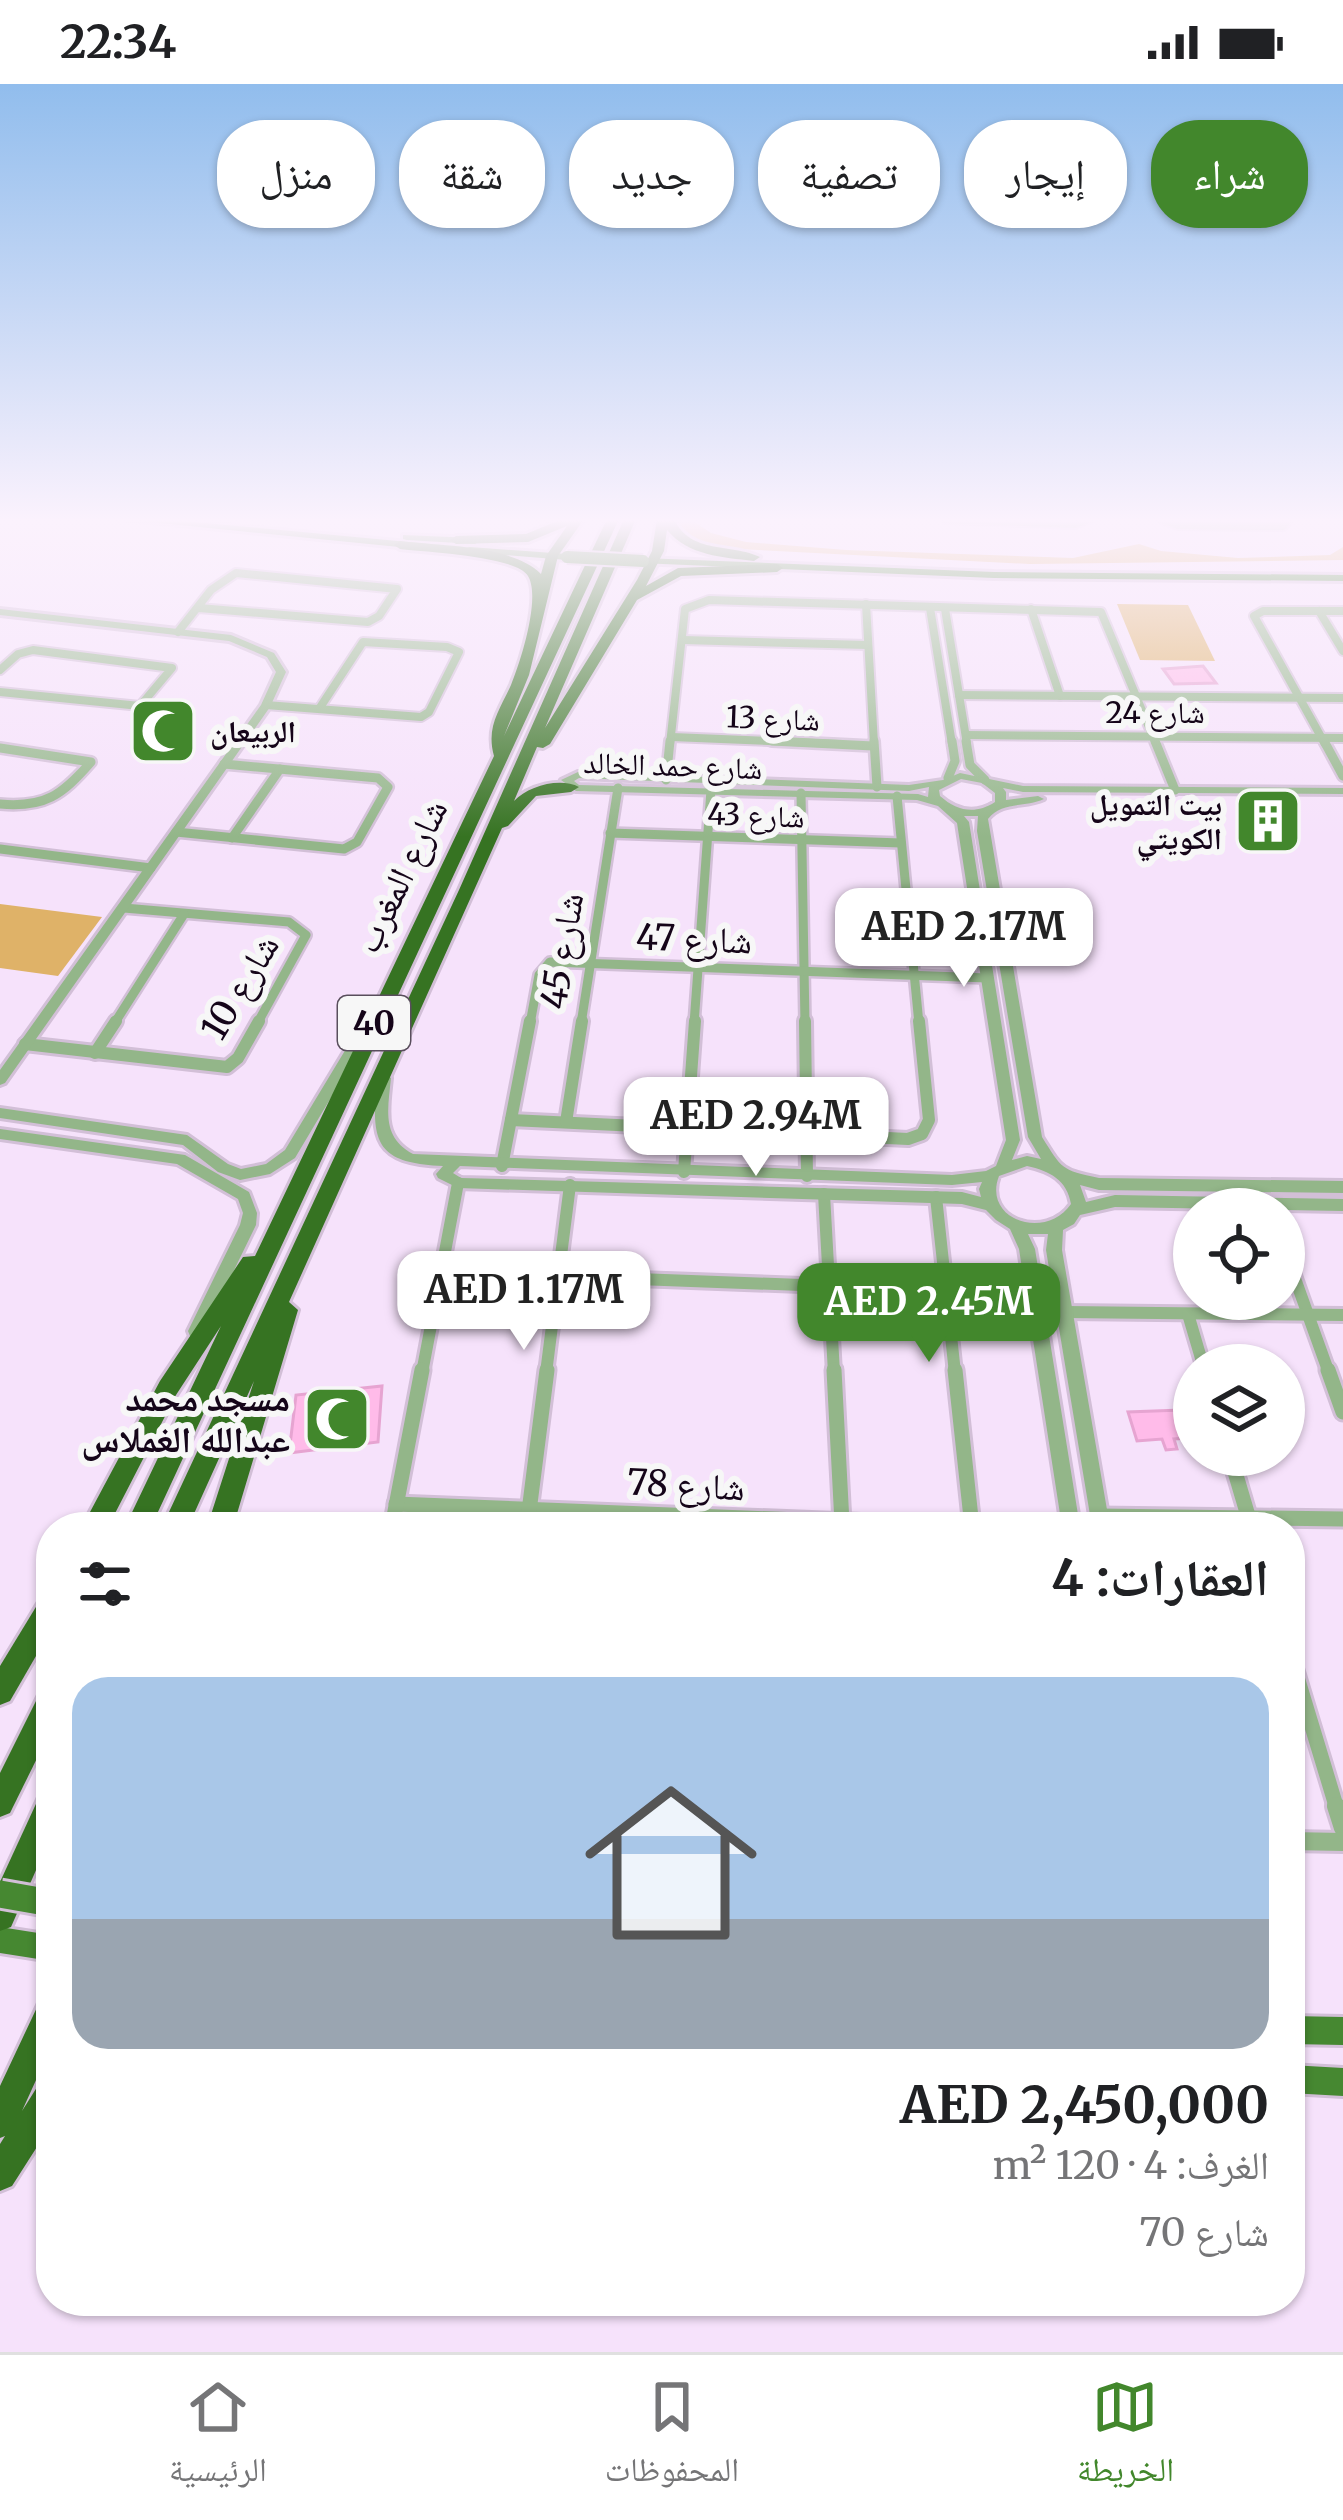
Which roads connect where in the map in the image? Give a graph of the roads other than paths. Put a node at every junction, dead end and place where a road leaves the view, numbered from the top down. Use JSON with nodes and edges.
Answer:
{"nodes":[{"id":1,"x":108,"y":625,"type":"edge"},
{"id":2,"x":184,"y":625,"type":"edge"},
{"id":3,"x":534,"y":625,"type":"edge"},
{"id":4,"x":564,"y":625,"type":"edge"},
{"id":5,"x":584,"y":625,"type":"edge"},
{"id":6,"x":616,"y":625,"type":"edge"},
{"id":7,"x":684,"y":625,"type":"edge"},
{"id":8,"x":867,"y":625,"type":"edge"},
{"id":9,"x":933,"y":625,"type":"edge"},
{"id":10,"x":948,"y":625,"type":"edge"},
{"id":11,"x":1035,"y":625,"type":"edge"},
{"id":12,"x":1107,"y":625,"type":"edge"},
{"id":13,"x":1261,"y":625,"type":"edge"},
{"id":14,"x":1327,"y":625,"type":"edge"},
{"id":15,"x":178,"y":632,"type":"junction"},
{"id":16,"x":683,"y":640,"type":"junction"},
{"id":17,"x":867,"y":645,"type":"junction"},
{"id":18,"x":1343,"y":651,"type":"edge"},
{"id":19,"x":940,"y":668,"type":"junction"},
{"id":20,"x":955,"y":669,"type":"junction"},
{"id":21,"x":0,"y":670,"type":"edge"},
{"id":22,"x":0,"y":692,"type":"edge"},
{"id":23,"x":959,"y":695,"type":"junction"},
{"id":24,"x":1060,"y":696,"type":"junction"},
{"id":25,"x":1138,"y":697,"type":"junction"},
{"id":26,"x":1298,"y":698,"type":"junction"},
{"id":27,"x":1343,"y":698,"type":"edge"},
{"id":28,"x":266,"y":705,"type":"junction"},
{"id":29,"x":319,"y":709,"type":"junction"},
{"id":30,"x":966,"y":735,"type":"junction"},
{"id":31,"x":1154,"y":736,"type":"junction"},
{"id":32,"x":672,"y":737,"type":"junction"},
{"id":33,"x":1322,"y":738,"type":"junction"},
{"id":34,"x":1343,"y":738,"type":"edge"},
{"id":35,"x":873,"y":746,"type":"junction"},
{"id":36,"x":0,"y":748,"type":"edge"},
{"id":37,"x":502,"y":756,"type":"junction"},
{"id":38,"x":524,"y":760,"type":"junction"},
{"id":39,"x":955,"y":761,"type":"junction"},
{"id":40,"x":970,"y":762,"type":"junction"},
{"id":41,"x":224,"y":764,"type":"junction"},
{"id":42,"x":280,"y":770,"type":"junction"},
{"id":43,"x":1343,"y":776,"type":"edge"},
{"id":44,"x":666,"y":780,"type":"junction"},
{"id":45,"x":944,"y":780,"type":"junction"},
{"id":46,"x":987,"y":781,"type":"junction"},
{"id":47,"x":572,"y":787,"type":"junction"},
{"id":48,"x":743,"y":787,"type":"junction"},
{"id":49,"x":877,"y":787,"type":"junction"},
{"id":50,"x":618,"y":788,"type":"junction"},
{"id":51,"x":767,"y":788,"type":"junction"},
{"id":52,"x":711,"y":790,"type":"junction"},
{"id":53,"x":1175,"y":790,"type":"junction"},
{"id":54,"x":1343,"y":791,"type":"edge"},
{"id":55,"x":801,"y":794,"type":"junction"},
{"id":56,"x":1025,"y":794,"type":"junction"},
{"id":57,"x":897,"y":796,"type":"junction"},
{"id":58,"x":1259,"y":796,"type":"junction"},
{"id":59,"x":1279,"y":796,"type":"junction"},
{"id":60,"x":1343,"y":801,"type":"edge"},
{"id":61,"x":0,"y":804,"type":"edge"},
{"id":62,"x":945,"y":807,"type":"junction"},
{"id":63,"x":994,"y":808,"type":"junction"},
{"id":64,"x":491,"y":830,"type":"junction"},
{"id":65,"x":964,"y":830,"type":"junction"},
{"id":66,"x":982,"y":831,"type":"junction"},
{"id":67,"x":176,"y":832,"type":"junction"},
{"id":68,"x":610,"y":833,"type":"junction"},
{"id":69,"x":706,"y":837,"type":"junction"},
{"id":70,"x":232,"y":838,"type":"junction"},
{"id":71,"x":803,"y":840,"type":"junction"},
{"id":72,"x":901,"y":843,"type":"junction"},
{"id":73,"x":0,"y":849,"type":"edge"},
{"id":74,"x":151,"y":868,"type":"junction"},
{"id":75,"x":973,"y":887,"type":"junction"},
{"id":76,"x":993,"y":890,"type":"junction"},
{"id":77,"x":976,"y":904,"type":"junction"},
{"id":78,"x":996,"y":906,"type":"junction"},
{"id":79,"x":124,"y":908,"type":"junction"},
{"id":80,"x":184,"y":914,"type":"junction"},
{"id":81,"x":590,"y":962,"type":"junction"},
{"id":82,"x":544,"y":966,"type":"joint"},
{"id":83,"x":698,"y":967,"type":"junction"},
{"id":84,"x":806,"y":971,"type":"junction"},
{"id":85,"x":914,"y":974,"type":"junction"},
{"id":86,"x":395,"y":978,"type":"junction"},
{"id":87,"x":987,"y":978,"type":"junction"},
{"id":88,"x":25,"y":1044,"type":"junction"},
{"id":89,"x":998,"y":1048,"type":"junction"},
{"id":90,"x":1019,"y":1051,"type":"junction"},
{"id":91,"x":95,"y":1053,"type":"junction"},
{"id":92,"x":1001,"y":1067,"type":"junction"},
{"id":93,"x":1023,"y":1068,"type":"junction"},
{"id":94,"x":385,"y":1072,"type":"junction"},
{"id":95,"x":0,"y":1080,"type":"edge"},
{"id":96,"x":0,"y":1113,"type":"edge"},
{"id":97,"x":511,"y":1120,"type":"junction"},
{"id":98,"x":566,"y":1122,"type":"junction"},
{"id":99,"x":687,"y":1129,"type":"junction"},
{"id":100,"x":0,"y":1134,"type":"edge"},
{"id":101,"x":806,"y":1136,"type":"junction"},
{"id":102,"x":179,"y":1139,"type":"junction"},
{"id":103,"x":1013,"y":1140,"type":"junction"},
{"id":104,"x":1036,"y":1143,"type":"junction"},
{"id":105,"x":170,"y":1158,"type":"junction"},
{"id":106,"x":455,"y":1163,"type":"junction"},
{"id":107,"x":502,"y":1166,"type":"junction"},
{"id":108,"x":996,"y":1170,"type":"junction"},
{"id":109,"x":684,"y":1172,"type":"junction"},
{"id":110,"x":1060,"y":1172,"type":"junction"},
{"id":111,"x":807,"y":1176,"type":"junction"},
{"id":112,"x":723,"y":1182,"type":"junction"},
{"id":113,"x":458,"y":1183,"type":"junction"},
{"id":114,"x":756,"y":1183,"type":"junction"},
{"id":115,"x":1099,"y":1184,"type":"junction"},
{"id":116,"x":570,"y":1185,"type":"junction"},
{"id":117,"x":1343,"y":1187,"type":"edge"},
{"id":118,"x":824,"y":1194,"type":"junction"},
{"id":119,"x":936,"y":1197,"type":"junction"},
{"id":120,"x":291,"y":1202,"type":"junction"},
{"id":121,"x":1102,"y":1202,"type":"junction"},
{"id":122,"x":1173,"y":1204,"type":"edge"},
{"id":123,"x":990,"y":1205,"type":"junction"},
{"id":124,"x":1343,"y":1205,"type":"edge"},
{"id":125,"x":1305,"y":1206,"type":"edge"},
{"id":126,"x":1077,"y":1210,"type":"junction"},
{"id":127,"x":1016,"y":1225,"type":"junction"},
{"id":128,"x":1056,"y":1228,"type":"junction"},
{"id":129,"x":304,"y":1250,"type":"junction"},
{"id":130,"x":559,"y":1276,"type":"junction"},
{"id":131,"x":829,"y":1286,"type":"junction"},
{"id":132,"x":1305,"y":1307,"type":"edge"},
{"id":133,"x":1066,"y":1312,"type":"junction"},
{"id":134,"x":1173,"y":1314,"type":"edge"},
{"id":135,"x":1305,"y":1315,"type":"edge"},
{"id":136,"x":1308,"y":1315,"type":"junction"},
{"id":137,"x":1343,"y":1315,"type":"edge"},
{"id":138,"x":1049,"y":1387,"type":"junction"},
{"id":139,"x":168,"y":1388,"type":"junction"},
{"id":140,"x":1079,"y":1393,"type":"junction"},
{"id":141,"x":1343,"y":1412,"type":"edge"},
{"id":142,"x":1084,"y":1421,"type":"junction"},
{"id":143,"x":1055,"y":1423,"type":"junction"},
{"id":144,"x":1236,"y":1476,"type":"edge"},
{"id":145,"x":396,"y":1504,"type":"junction"},
{"id":146,"x":530,"y":1508,"type":"junction"},
{"id":147,"x":102,"y":1512,"type":"edge"},
{"id":148,"x":144,"y":1512,"type":"edge"},
{"id":149,"x":182,"y":1512,"type":"edge"},
{"id":150,"x":225,"y":1512,"type":"edge"},
{"id":151,"x":395,"y":1512,"type":"edge"},
{"id":152,"x":529,"y":1512,"type":"edge"},
{"id":153,"x":572,"y":1512,"type":"edge"},
{"id":154,"x":841,"y":1512,"type":"edge"},
{"id":155,"x":970,"y":1512,"type":"edge"},
{"id":156,"x":1069,"y":1512,"type":"edge"},
{"id":157,"x":1098,"y":1512,"type":"edge"},
{"id":158,"x":1247,"y":1512,"type":"edge"},
{"id":159,"x":1343,"y":1519,"type":"edge"},
{"id":160,"x":1305,"y":1521,"type":"edge"},
{"id":161,"x":36,"y":1632,"type":"edge"},
{"id":162,"x":33,"y":1637,"type":"junction"},
{"id":163,"x":0,"y":1676,"type":"edge"},
{"id":164,"x":0,"y":1691,"type":"edge"},
{"id":165,"x":1305,"y":1703,"type":"edge"},
{"id":166,"x":36,"y":1731,"type":"edge"},
{"id":167,"x":0,"y":1803,"type":"edge"},
{"id":168,"x":1343,"y":1828,"type":"edge"},
{"id":169,"x":36,"y":1836,"type":"edge"},
{"id":170,"x":1305,"y":1841,"type":"edge"},
{"id":171,"x":1343,"y":1842,"type":"edge"},
{"id":172,"x":0,"y":1894,"type":"edge"},
{"id":173,"x":36,"y":1900,"type":"edge"},
{"id":174,"x":0,"y":1916,"type":"edge"},
{"id":175,"x":0,"y":1940,"type":"edge"},
{"id":176,"x":36,"y":1946,"type":"edge"},
{"id":177,"x":1305,"y":2030,"type":"edge"},
{"id":178,"x":1343,"y":2031,"type":"edge"},
{"id":179,"x":36,"y":2044,"type":"edge"},
{"id":180,"x":1305,"y":2080,"type":"edge"},
{"id":181,"x":1343,"y":2082,"type":"edge"},
{"id":182,"x":36,"y":2119,"type":"edge"},
{"id":183,"x":0,"y":2122,"type":"edge"},
{"id":184,"x":0,"y":2174,"type":"edge"}],
"edges":[{"from":1,"to":15,"type":"street"},
{"from":2,"to":15,"type":"street"},
{"from":3,"to":37,"type":"highway"},
{"from":4,"to":37,"type":"highway","name":"شارع المغرب","number":"40"},
{"from":5,"to":38,"type":"highway","name":"شارع المغرب","number":"40"},
{"from":6,"to":38,"type":"highway"},
{"from":7,"to":16,"type":"street"},
{"from":8,"to":17,"type":"street"},
{"from":9,"to":19,"type":"street"},
{"from":10,"to":20,"type":"street"},
{"from":11,"to":24,"type":"street"},
{"from":12,"to":25,"type":"street"},
{"from":13,"to":26,"type":"street"},
{"from":14,"to":18,"type":"street"},
{"from":15,"to":28,"type":"street"},
{"from":16,"to":17,"type":"street"},
{"from":16,"to":32,"type":"street"},
{"from":17,"to":35,"type":"street"},
{"from":19,"to":20,"type":"street"},
{"from":19,"to":39,"type":"street"},
{"from":20,"to":23,"type":"street"},
{"from":21,"to":22,"type":"street"},
{"from":23,"to":24,"type":"street"},
{"from":23,"to":30,"type":"street"},
{"from":24,"to":25,"type":"street"},
{"from":25,"to":26,"type":"street"},
{"from":25,"to":31,"type":"street"},
{"from":26,"to":27,"type":"street"},
{"from":26,"to":33,"type":"street"},
{"from":28,"to":29,"type":"street"},
{"from":28,"to":41,"type":"street"},
{"from":29,"to":29,"type":"street"},
{"from":30,"to":31,"type":"street","name":"شارع 24"},
{"from":30,"to":40,"type":"street"},
{"from":31,"to":33,"type":"street","name":"شارع 24"},
{"from":31,"to":53,"type":"street"},
{"from":32,"to":35,"type":"street","name":"شارع 13"},
{"from":32,"to":44,"type":"street"},
{"from":33,"to":34,"type":"street","name":"شارع 24"},
{"from":33,"to":43,"type":"street"},
{"from":35,"to":49,"type":"street"},
{"from":36,"to":61,"type":"street"},
{"from":37,"to":86,"type":"highway","name":"شارع المغرب","number":"40"},
{"from":38,"to":64,"type":"highway","name":"شارع المغرب","number":"40"},
{"from":39,"to":40,"type":"street"},
{"from":39,"to":45,"type":"street"},
{"from":40,"to":46,"type":"street"},
{"from":41,"to":42,"type":"street"},
{"from":41,"to":67,"type":"street"},
{"from":42,"to":70,"type":"street"},
{"from":42,"to":70,"type":"street"},
{"from":44,"to":47,"type":"street","name":"شارع حمد الخالد"},
{"from":44,"to":48,"type":"street","name":"شارع حمد الخالد"},
{"from":45,"to":46,"type":"street","name":"شارع حمد الخالد"},
{"from":45,"to":49,"type":"street","name":"شارع حمد الخالد"},
{"from":45,"to":62,"type":"street"},
{"from":46,"to":56,"type":"street"},
{"from":46,"to":63,"type":"street"},
{"from":47,"to":50,"type":"street","name":"شارع حمد الخالد"},
{"from":47,"to":64,"type":"highway"},
{"from":48,"to":51,"type":"street","name":"شارع حمد الخالد"},
{"from":48,"to":52,"type":"street","name":"شارع حمد الخالد"},
{"from":49,"to":51,"type":"street","name":"شارع حمد الخالد"},
{"from":50,"to":52,"type":"street","name":"شارع حمد الخالد"},
{"from":50,"to":68,"type":"street","name":"شارع 45"},
{"from":51,"to":55,"type":"street","name":"شارع حمد الخالد"},
{"from":52,"to":69,"type":"street"},
{"from":53,"to":56,"type":"street"},
{"from":53,"to":58,"type":"street"},
{"from":54,"to":59,"type":"street"},
{"from":55,"to":57,"type":"street","name":"شارع حمد الخالد"},
{"from":55,"to":71,"type":"street"},
{"from":56,"to":58,"type":"street"},
{"from":56,"to":63,"type":"street"},
{"from":57,"to":62,"type":"street","name":"شارع حمد الخالد"},
{"from":57,"to":72,"type":"street"},
{"from":58,"to":59,"type":"street"},
{"from":59,"to":60,"type":"street"},
{"from":62,"to":63,"type":"street","name":"شارع حمد الخالد"},
{"from":62,"to":65,"type":"street"},
{"from":63,"to":66,"type":"street"},
{"from":64,"to":94,"type":"highway","name":"شارع المغرب","number":"40"},
{"from":65,"to":66,"type":"street"},
{"from":65,"to":75,"type":"street"},
{"from":66,"to":76,"type":"street"},
{"from":67,"to":70,"type":"street"},
{"from":67,"to":74,"type":"street"},
{"from":68,"to":69,"type":"street","name":"شارع 43"},
{"from":68,"to":81,"type":"street","name":"شارع 45"},
{"from":69,"to":71,"type":"street","name":"شارع 43"},
{"from":69,"to":83,"type":"street"},
{"from":71,"to":72,"type":"street","name":"شارع 43"},
{"from":71,"to":84,"type":"street"},
{"from":72,"to":85,"type":"street"},
{"from":73,"to":74,"type":"street"},
{"from":74,"to":79,"type":"street"},
{"from":75,"to":76,"type":"street"},
{"from":75,"to":77,"type":"street"},
{"from":76,"to":78,"type":"street"},
{"from":77,"to":78,"type":"street"},
{"from":77,"to":87,"type":"street"},
{"from":78,"to":90,"type":"street"},
{"from":79,"to":80,"type":"street","name":"شارع 10"},
{"from":79,"to":88,"type":"street"},
{"from":80,"to":91,"type":"street"},
{"from":80,"to":91,"type":"street","name":"شارع 10"},
{"from":81,"to":82,"type":"street","name":"شارع 47"},
{"from":81,"to":83,"type":"street","name":"شارع 47"},
{"from":81,"to":98,"type":"street","name":"شارع 45"},
{"from":82,"to":97,"type":"street","name":"شارع 45"},
{"from":83,"to":84,"type":"street","name":"شارع 47"},
{"from":83,"to":99,"type":"street"},
{"from":84,"to":85,"type":"street","name":"شارع 47"},
{"from":84,"to":101,"type":"street"},
{"from":85,"to":87,"type":"street","name":"شارع 47"},
{"from":85,"to":101,"type":"street"},
{"from":86,"to":102,"type":"street"},
{"from":86,"to":120,"type":"highway","name":"شارع المغرب","number":"40"},
{"from":87,"to":89,"type":"street"},
{"from":88,"to":91,"type":"street","name":"شارع 10"},
{"from":88,"to":95,"type":"street"},
{"from":89,"to":90,"type":"street"},
{"from":89,"to":92,"type":"street"},
{"from":90,"to":93,"type":"street"},
{"from":92,"to":93,"type":"street"},
{"from":92,"to":103,"type":"street"},
{"from":93,"to":104,"type":"street"},
{"from":94,"to":106,"type":"street"},
{"from":94,"to":129,"type":"highway","name":"شارع المغرب","number":"40"},
{"from":96,"to":102,"type":"street"},
{"from":97,"to":98,"type":"street"},
{"from":97,"to":107,"type":"street","name":"شارع 45"},
{"from":98,"to":99,"type":"street"},
{"from":99,"to":101,"type":"street"},
{"from":99,"to":109,"type":"street"},
{"from":100,"to":105,"type":"street"},
{"from":101,"to":111,"type":"street"},
{"from":102,"to":105,"type":"street"},
{"from":103,"to":104,"type":"street"},
{"from":103,"to":108,"type":"street"},
{"from":104,"to":110,"type":"street"},
{"from":105,"to":139,"type":"street"},
{"from":106,"to":107,"type":"street"},
{"from":106,"to":113,"type":"street"},
{"from":107,"to":109,"type":"street"},
{"from":108,"to":110,"type":"street"},
{"from":108,"to":111,"type":"street"},
{"from":108,"to":123,"type":"street"},
{"from":109,"to":112,"type":"street"},
{"from":110,"to":115,"type":"street"},
{"from":110,"to":126,"type":"street"},
{"from":111,"to":114,"type":"street"},
{"from":112,"to":114,"type":"street"},
{"from":112,"to":116,"type":"street"},
{"from":113,"to":116,"type":"street"},
{"from":113,"to":145,"type":"street"},
{"from":114,"to":118,"type":"street"},
{"from":115,"to":117,"type":"street"},
{"from":115,"to":121,"type":"street"},
{"from":116,"to":130,"type":"street"},
{"from":118,"to":119,"type":"street"},
{"from":118,"to":131,"type":"street"},
{"from":119,"to":123,"type":"street"},
{"from":119,"to":155,"type":"street"},
{"from":120,"to":139,"type":"highway"},
{"from":120,"to":148,"type":"highway","name":"شارع المغرب","number":"40"},
{"from":121,"to":122,"type":"street"},
{"from":121,"to":126,"type":"street"},
{"from":123,"to":127,"type":"street"},
{"from":124,"to":125,"type":"street"},
{"from":126,"to":128,"type":"street"},
{"from":127,"to":128,"type":"street"},
{"from":127,"to":138,"type":"street"},
{"from":128,"to":133,"type":"street"},
{"from":129,"to":149,"type":"highway","name":"شارع المغرب","number":"40"},
{"from":129,"to":150,"type":"highway"},
{"from":130,"to":131,"type":"street"},
{"from":130,"to":146,"type":"street"},
{"from":131,"to":154,"type":"street"},
{"from":132,"to":136,"type":"street"},
{"from":133,"to":134,"type":"street"},
{"from":133,"to":140,"type":"street"},
{"from":135,"to":136,"type":"street"},
{"from":136,"to":137,"type":"street"},
{"from":136,"to":141,"type":"street"},
{"from":138,"to":140,"type":"street"},
{"from":138,"to":143,"type":"street"},
{"from":139,"to":147,"type":"highway"},
{"from":140,"to":142,"type":"street"},
{"from":142,"to":143,"type":"street"},
{"from":142,"to":157,"type":"street"},
{"from":143,"to":156,"type":"street"},
{"from":144,"to":158,"type":"street"},
{"from":145,"to":146,"type":"street","name":"شارع 78"},
{"from":145,"to":151,"type":"street"},
{"from":146,"to":152,"type":"street"},
{"from":146,"to":153,"type":"street","name":"شارع 78"},
{"from":159,"to":160,"type":"street"},
{"from":161,"to":162,"type":"highway"},
{"from":162,"to":163,"type":"highway"},
{"from":162,"to":164,"type":"highway"},
{"from":165,"to":168,"type":"street"},
{"from":166,"to":167,"type":"highway"},
{"from":169,"to":174,"type":"highway"},
{"from":170,"to":171,"type":"street"},
{"from":172,"to":173,"type":"main road","bridge":true},
{"from":175,"to":176,"type":"main road"},
{"from":177,"to":178,"type":"main road"},
{"from":179,"to":183,"type":"highway"},
{"from":180,"to":181,"type":"main road"},
{"from":182,"to":184,"type":"highway"}]}
